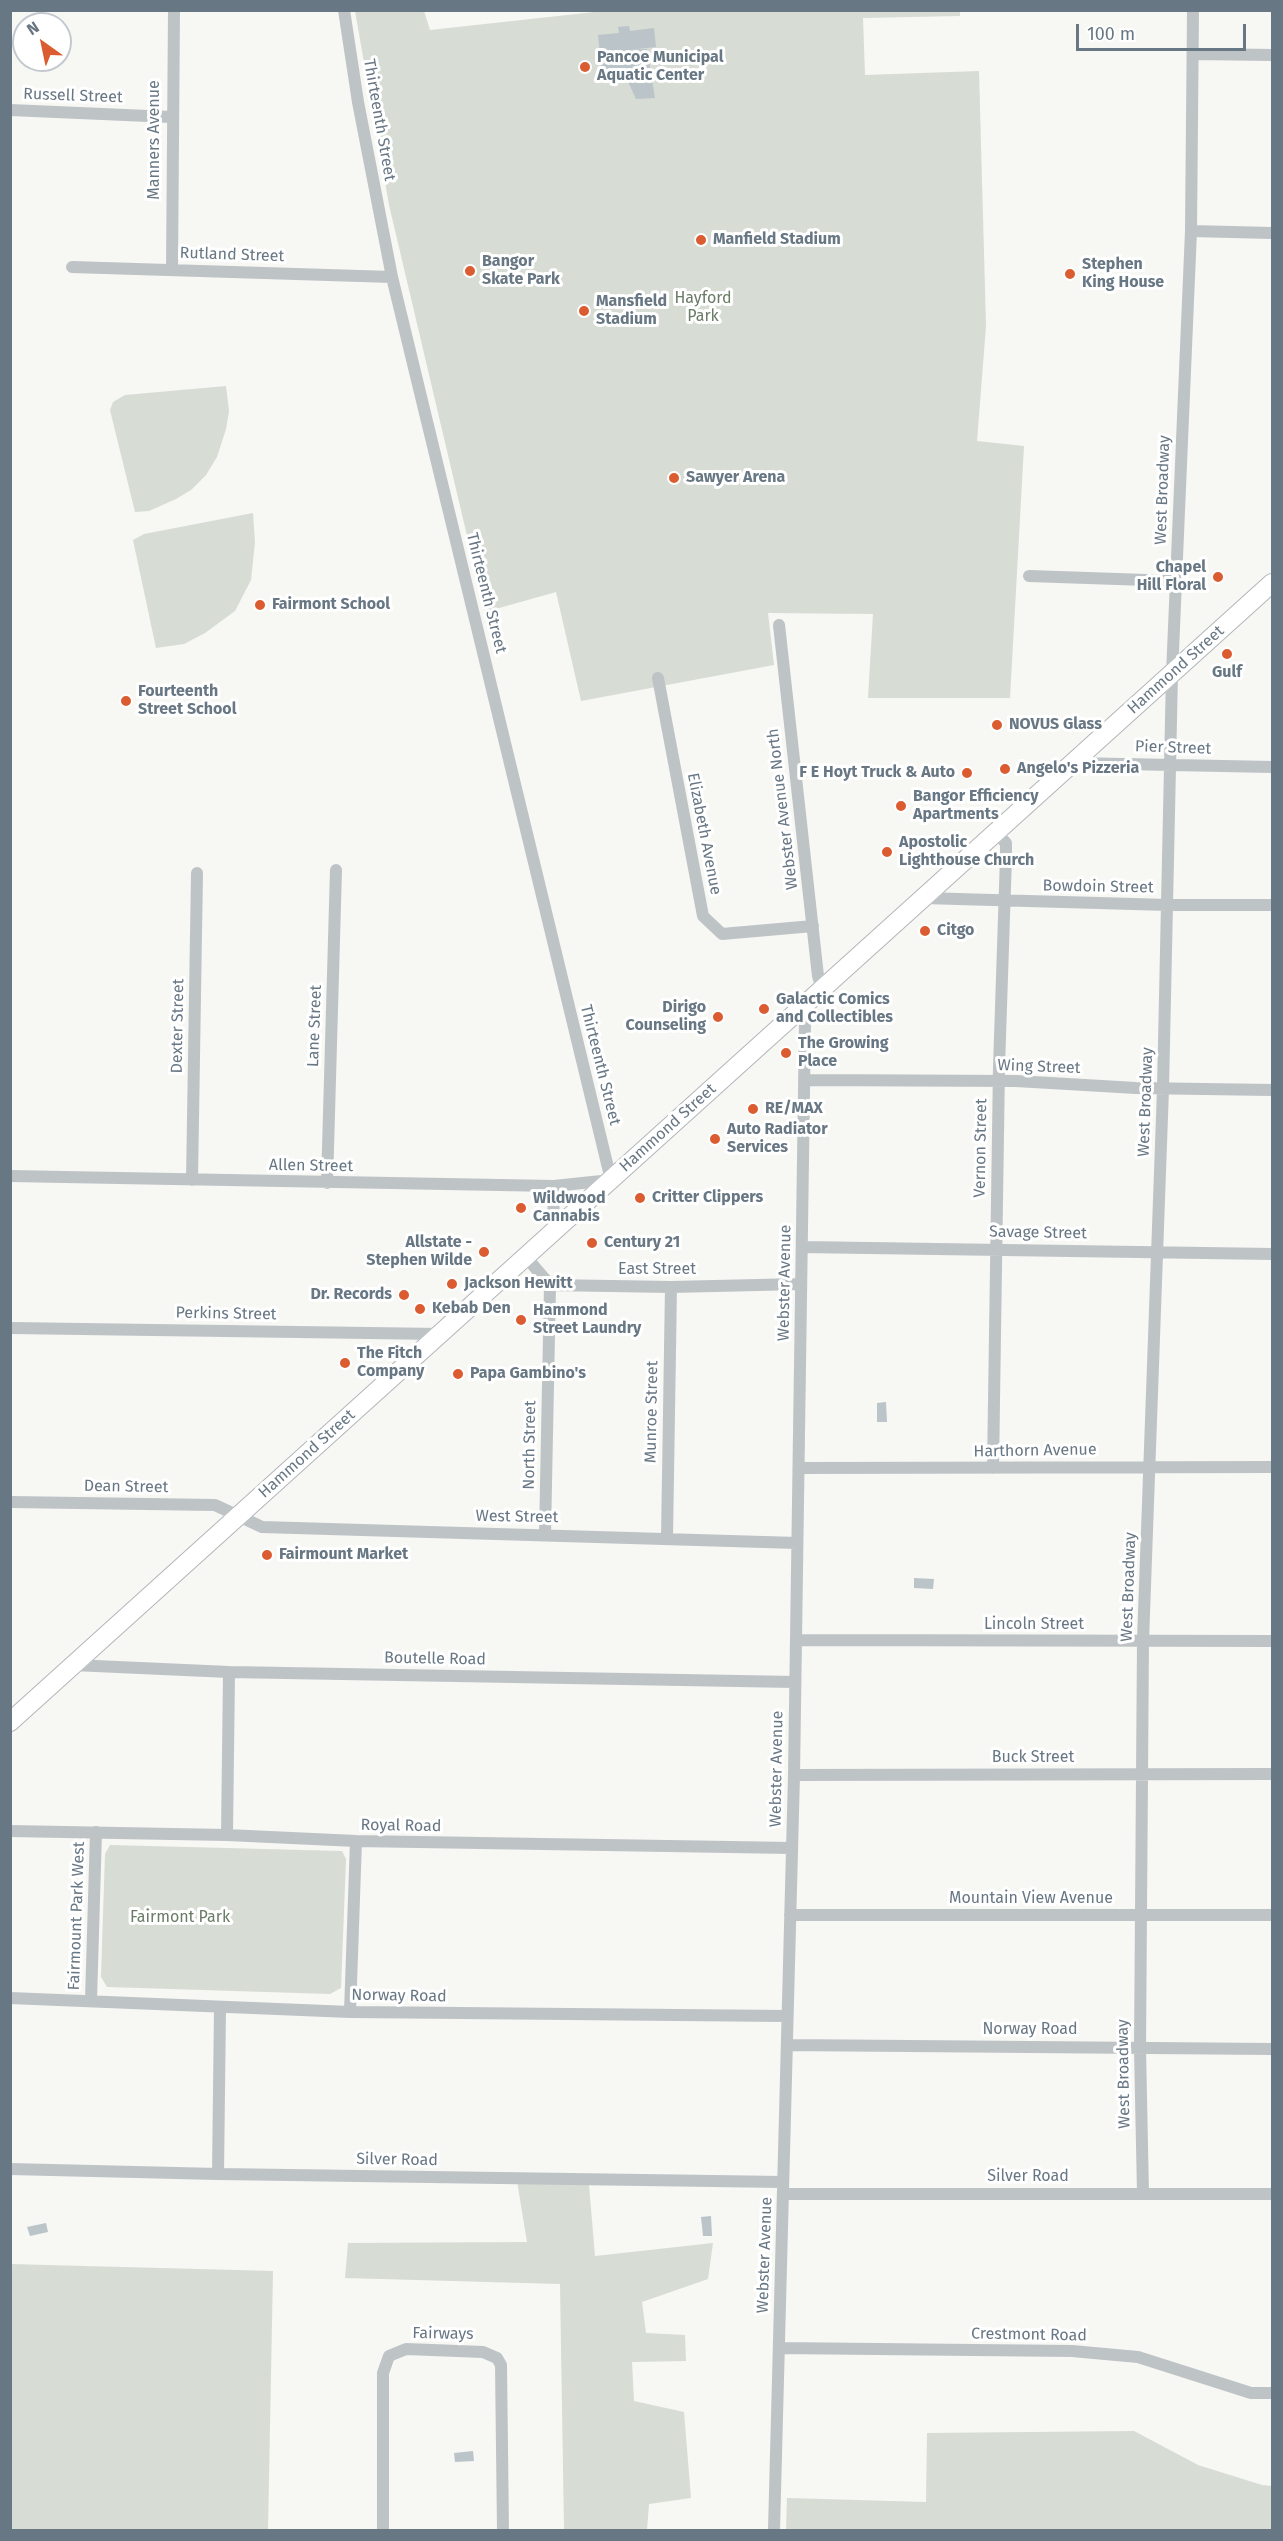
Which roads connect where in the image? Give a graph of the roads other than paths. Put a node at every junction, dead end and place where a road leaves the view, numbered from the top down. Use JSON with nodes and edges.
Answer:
{"nodes":[{"id":1,"x":174,"y":10,"type":"edge"},
{"id":2,"x":344,"y":10,"type":"edge"},
{"id":3,"x":1193,"y":10,"type":"edge"},
{"id":4,"x":1194,"y":54,"type":"junction"},
{"id":5,"x":1272,"y":55,"type":"edge"},
{"id":6,"x":10,"y":110,"type":"edge"},
{"id":7,"x":171,"y":117,"type":"junction"},
{"id":8,"x":1191,"y":231,"type":"junction"},
{"id":9,"x":1272,"y":233,"type":"edge"},
{"id":10,"x":72,"y":267,"type":"dead end"},
{"id":11,"x":172,"y":270,"type":"junction"},
{"id":12,"x":392,"y":276,"type":"junction"},
{"id":13,"x":1029,"y":576,"type":"dead end"},
{"id":14,"x":1176,"y":581,"type":"junction"},
{"id":15,"x":1272,"y":583,"type":"edge"},
{"id":16,"x":779,"y":625,"type":"dead end"},
{"id":17,"x":1172,"y":674,"type":"junction"},
{"id":18,"x":658,"y":678,"type":"dead end"},
{"id":19,"x":1073,"y":763,"type":"junction"},
{"id":20,"x":1171,"y":765,"type":"junction"},
{"id":21,"x":1272,"y":767,"type":"edge"},
{"id":22,"x":996,"y":832,"type":"junction"},
{"id":23,"x":336,"y":870,"type":"dead end"},
{"id":24,"x":197,"y":873,"type":"dead end"},
{"id":25,"x":923,"y":898,"type":"junction"},
{"id":26,"x":1004,"y":901,"type":"junction"},
{"id":27,"x":1272,"y":904,"type":"edge"},
{"id":28,"x":1167,"y":905,"type":"junction"},
{"id":29,"x":813,"y":926,"type":"junction"},
{"id":30,"x":822,"y":989,"type":"junction"},
{"id":31,"x":801,"y":1008,"type":"junction"},
{"id":32,"x":804,"y":1080,"type":"junction"},
{"id":33,"x":999,"y":1082,"type":"junction"},
{"id":34,"x":1163,"y":1089,"type":"junction"},
{"id":35,"x":1272,"y":1090,"type":"edge"},
{"id":36,"x":10,"y":1176,"type":"edge"},
{"id":37,"x":192,"y":1180,"type":"junction"},
{"id":38,"x":611,"y":1180,"type":"junction"},
{"id":39,"x":327,"y":1183,"type":"junction"},
{"id":40,"x":554,"y":1186,"type":"junction"},
{"id":41,"x":553,"y":1232,"type":"junction"},
{"id":42,"x":802,"y":1247,"type":"junction"},
{"id":43,"x":997,"y":1249,"type":"junction"},
{"id":44,"x":1157,"y":1252,"type":"junction"},
{"id":45,"x":1272,"y":1254,"type":"edge"},
{"id":46,"x":526,"y":1257,"type":"junction"},
{"id":47,"x":801,"y":1284,"type":"junction"},
{"id":48,"x":550,"y":1285,"type":"junction"},
{"id":49,"x":671,"y":1287,"type":"junction"},
{"id":50,"x":10,"y":1328,"type":"edge"},
{"id":51,"x":440,"y":1334,"type":"junction"},
{"id":52,"x":1149,"y":1467,"type":"junction"},
{"id":53,"x":1272,"y":1467,"type":"edge"},
{"id":54,"x":799,"y":1468,"type":"junction"},
{"id":55,"x":993,"y":1468,"type":"junction"},
{"id":56,"x":10,"y":1502,"type":"edge"},
{"id":57,"x":239,"y":1516,"type":"junction"},
{"id":58,"x":545,"y":1534,"type":"junction"},
{"id":59,"x":667,"y":1537,"type":"junction"},
{"id":60,"x":797,"y":1543,"type":"junction"},
{"id":61,"x":796,"y":1640,"type":"junction"},
{"id":62,"x":1143,"y":1641,"type":"junction"},
{"id":63,"x":1272,"y":1641,"type":"edge"},
{"id":64,"x":73,"y":1665,"type":"junction"},
{"id":65,"x":229,"y":1672,"type":"junction"},
{"id":66,"x":795,"y":1682,"type":"junction"},
{"id":67,"x":10,"y":1722,"type":"edge"},
{"id":68,"x":1272,"y":1774,"type":"edge"},
{"id":69,"x":794,"y":1775,"type":"junction"},
{"id":70,"x":1140,"y":1775,"type":"junction"},
{"id":71,"x":10,"y":1831,"type":"edge"},
{"id":72,"x":96,"y":1832,"type":"junction"},
{"id":73,"x":227,"y":1835,"type":"junction"},
{"id":74,"x":356,"y":1841,"type":"junction"},
{"id":75,"x":792,"y":1848,"type":"junction"},
{"id":76,"x":790,"y":1915,"type":"junction"},
{"id":77,"x":1140,"y":1915,"type":"junction"},
{"id":78,"x":1272,"y":1916,"type":"edge"},
{"id":79,"x":10,"y":1998,"type":"edge"},
{"id":80,"x":91,"y":2000,"type":"junction"},
{"id":81,"x":220,"y":2008,"type":"junction"},
{"id":82,"x":350,"y":2012,"type":"junction"},
{"id":83,"x":788,"y":2016,"type":"junction"},
{"id":84,"x":787,"y":2045,"type":"junction"},
{"id":85,"x":1140,"y":2048,"type":"junction"},
{"id":86,"x":1272,"y":2049,"type":"edge"},
{"id":87,"x":10,"y":2169,"type":"edge"},
{"id":88,"x":218,"y":2174,"type":"junction"},
{"id":89,"x":783,"y":2188,"type":"junction"},
{"id":90,"x":1143,"y":2194,"type":"junction"},
{"id":91,"x":1272,"y":2194,"type":"edge"},
{"id":92,"x":779,"y":2348,"type":"junction"},
{"id":93,"x":1272,"y":2393,"type":"edge"},
{"id":94,"x":383,"y":2530,"type":"edge"},
{"id":95,"x":503,"y":2530,"type":"edge"},
{"id":96,"x":774,"y":2530,"type":"edge"}],
"edges":[{"from":1,"to":7,"type":"street","name":"Manners Avenue"},
{"from":2,"to":12,"type":"street","name":"Thirteenth Street"},
{"from":3,"to":4,"type":"street","name":"West Broadway"},
{"from":4,"to":5,"type":"street"},
{"from":4,"to":8,"type":"street","name":"West Broadway"},
{"from":6,"to":7,"type":"street","name":"Russell Street"},
{"from":7,"to":11,"type":"street","name":"Manners Avenue"},
{"from":8,"to":9,"type":"street"},
{"from":8,"to":14,"type":"street","name":"West Broadway"},
{"from":10,"to":11,"type":"street","name":"Rutland Street"},
{"from":11,"to":12,"type":"street","name":"Rutland Street"},
{"from":12,"to":38,"type":"street","name":"Thirteenth Street"},
{"from":13,"to":14,"type":"street"},
{"from":14,"to":17,"type":"street","name":"West Broadway"},
{"from":15,"to":17,"type":"main road","name":"Hammond Street"},
{"from":16,"to":29,"type":"street","name":"Webster Avenue North"},
{"from":17,"to":19,"type":"main road","name":"Hammond Street"},
{"from":17,"to":20,"type":"street","name":"West Broadway"},
{"from":18,"to":29,"type":"street","name":"Elizabeth Avenue"},
{"from":19,"to":20,"type":"street","name":"Pier Street"},
{"from":19,"to":22,"type":"main road","name":"Hammond Street"},
{"from":20,"to":21,"type":"street","name":"Pier Street"},
{"from":20,"to":28,"type":"street","name":"West Broadway"},
{"from":22,"to":25,"type":"main road","name":"Hammond Street"},
{"from":22,"to":26,"type":"street","name":"Vernon Street"},
{"from":23,"to":39,"type":"street","name":"Lane Street"},
{"from":24,"to":37,"type":"street","name":"Dexter Street"},
{"from":25,"to":26,"type":"street","name":"Bowdoin Street"},
{"from":25,"to":30,"type":"main road","name":"Hammond Street"},
{"from":26,"to":28,"type":"street","name":"Bowdoin Street"},
{"from":26,"to":33,"type":"street","name":"Vernon Street"},
{"from":27,"to":28,"type":"street","name":"Bowdoin Street"},
{"from":28,"to":34,"type":"street","name":"West Broadway"},
{"from":29,"to":30,"type":"street","name":"Webster Avenue North"},
{"from":30,"to":31,"type":"main road","name":"Hammond Street"},
{"from":31,"to":32,"type":"street","name":"Webster Avenue"},
{"from":31,"to":38,"type":"main road","name":"Hammond Street"},
{"from":32,"to":33,"type":"street","name":"Wing Street"},
{"from":32,"to":42,"type":"street","name":"Webster Avenue"},
{"from":33,"to":34,"type":"street","name":"Wing Street"},
{"from":33,"to":43,"type":"street","name":"Vernon Street"},
{"from":34,"to":35,"type":"street","name":"Wing Street"},
{"from":34,"to":44,"type":"street","name":"West Broadway"},
{"from":36,"to":37,"type":"street","name":"Allen Street"},
{"from":37,"to":39,"type":"street","name":"Allen Street"},
{"from":38,"to":40,"type":"street","name":"Allen Street"},
{"from":38,"to":41,"type":"main road","name":"Hammond Street"},
{"from":39,"to":40,"type":"street","name":"Allen Street"},
{"from":40,"to":41,"type":"street"},
{"from":41,"to":46,"type":"main road","name":"Hammond Street"},
{"from":42,"to":43,"type":"street","name":"Savage Street"},
{"from":42,"to":47,"type":"street","name":"Webster Avenue"},
{"from":43,"to":44,"type":"street","name":"Savage Street"},
{"from":43,"to":55,"type":"street","name":"Vernon Street"},
{"from":44,"to":45,"type":"street","name":"Savage Street"},
{"from":44,"to":52,"type":"street","name":"West Broadway"},
{"from":46,"to":48,"type":"street"},
{"from":46,"to":51,"type":"main road","name":"Hammond Street"},
{"from":47,"to":49,"type":"street","name":"East Street"},
{"from":47,"to":54,"type":"street","name":"Webster Avenue"},
{"from":48,"to":49,"type":"street","name":"East Street"},
{"from":48,"to":58,"type":"street","name":"North Street"},
{"from":49,"to":59,"type":"street","name":"Munroe Street"},
{"from":50,"to":51,"type":"street","name":"Perkins Street"},
{"from":51,"to":57,"type":"main road","name":"Hammond Street"},
{"from":52,"to":53,"type":"street","name":"Harthorn Avenue"},
{"from":52,"to":55,"type":"street","name":"Harthorn Avenue"},
{"from":52,"to":62,"type":"street","name":"West Broadway"},
{"from":54,"to":55,"type":"street","name":"Harthorn Avenue"},
{"from":54,"to":60,"type":"street","name":"Webster Avenue"},
{"from":56,"to":57,"type":"street","name":"Dean Street"},
{"from":57,"to":58,"type":"street","name":"West Street"},
{"from":57,"to":64,"type":"main road","name":"Hammond Street"},
{"from":58,"to":59,"type":"street","name":"West Street"},
{"from":59,"to":60,"type":"street","name":"West Street"},
{"from":60,"to":61,"type":"street","name":"Webster Avenue"},
{"from":61,"to":62,"type":"street","name":"Lincoln Street"},
{"from":61,"to":66,"type":"street","name":"Webster Avenue"},
{"from":62,"to":63,"type":"street","name":"Lincoln Street"},
{"from":62,"to":70,"type":"street","name":"West Broadway"},
{"from":64,"to":65,"type":"street","name":"Boutelle Road"},
{"from":64,"to":67,"type":"main road","name":"Hammond Street"},
{"from":65,"to":66,"type":"street","name":"Boutelle Road"},
{"from":65,"to":73,"type":"street"},
{"from":66,"to":69,"type":"street","name":"Webster Avenue"},
{"from":68,"to":70,"type":"street","name":"Buck Street"},
{"from":69,"to":70,"type":"street","name":"Buck Street"},
{"from":69,"to":75,"type":"street","name":"Webster Avenue"},
{"from":70,"to":77,"type":"street","name":"West Broadway"},
{"from":71,"to":72,"type":"street","name":"Royal Road"},
{"from":72,"to":73,"type":"street","name":"Royal Road"},
{"from":72,"to":80,"type":"street","name":"Fairmount Park West"},
{"from":73,"to":74,"type":"street","name":"Royal Road"},
{"from":74,"to":75,"type":"street","name":"Royal Road"},
{"from":74,"to":82,"type":"street"},
{"from":75,"to":76,"type":"street","name":"Webster Avenue"},
{"from":76,"to":77,"type":"street","name":"Mountain View Avenue"},
{"from":76,"to":83,"type":"street","name":"Webster Avenue"},
{"from":77,"to":78,"type":"street","name":"Mountain View Avenue"},
{"from":77,"to":85,"type":"street","name":"West Broadway"},
{"from":79,"to":80,"type":"street","name":"Norway Road"},
{"from":80,"to":81,"type":"street","name":"Norway Road"},
{"from":81,"to":82,"type":"street","name":"Norway Road"},
{"from":81,"to":88,"type":"street"},
{"from":82,"to":83,"type":"street","name":"Norway Road"},
{"from":83,"to":84,"type":"street","name":"Webster Avenue"},
{"from":84,"to":85,"type":"street","name":"Norway Road"},
{"from":84,"to":89,"type":"street","name":"Webster Avenue"},
{"from":85,"to":86,"type":"street","name":"Norway Road"},
{"from":85,"to":90,"type":"street","name":"West Broadway"},
{"from":87,"to":88,"type":"street","name":"Silver Road"},
{"from":88,"to":89,"type":"street","name":"Silver Road"},
{"from":89,"to":90,"type":"street","name":"Silver Road"},
{"from":89,"to":92,"type":"street","name":"Webster Avenue"},
{"from":90,"to":91,"type":"street","name":"Silver Road"},
{"from":92,"to":93,"type":"street","name":"Crestmont Road"},
{"from":92,"to":96,"type":"street","name":"Webster Avenue"},
{"from":94,"to":95,"type":"street","name":"Fairways"}]}
